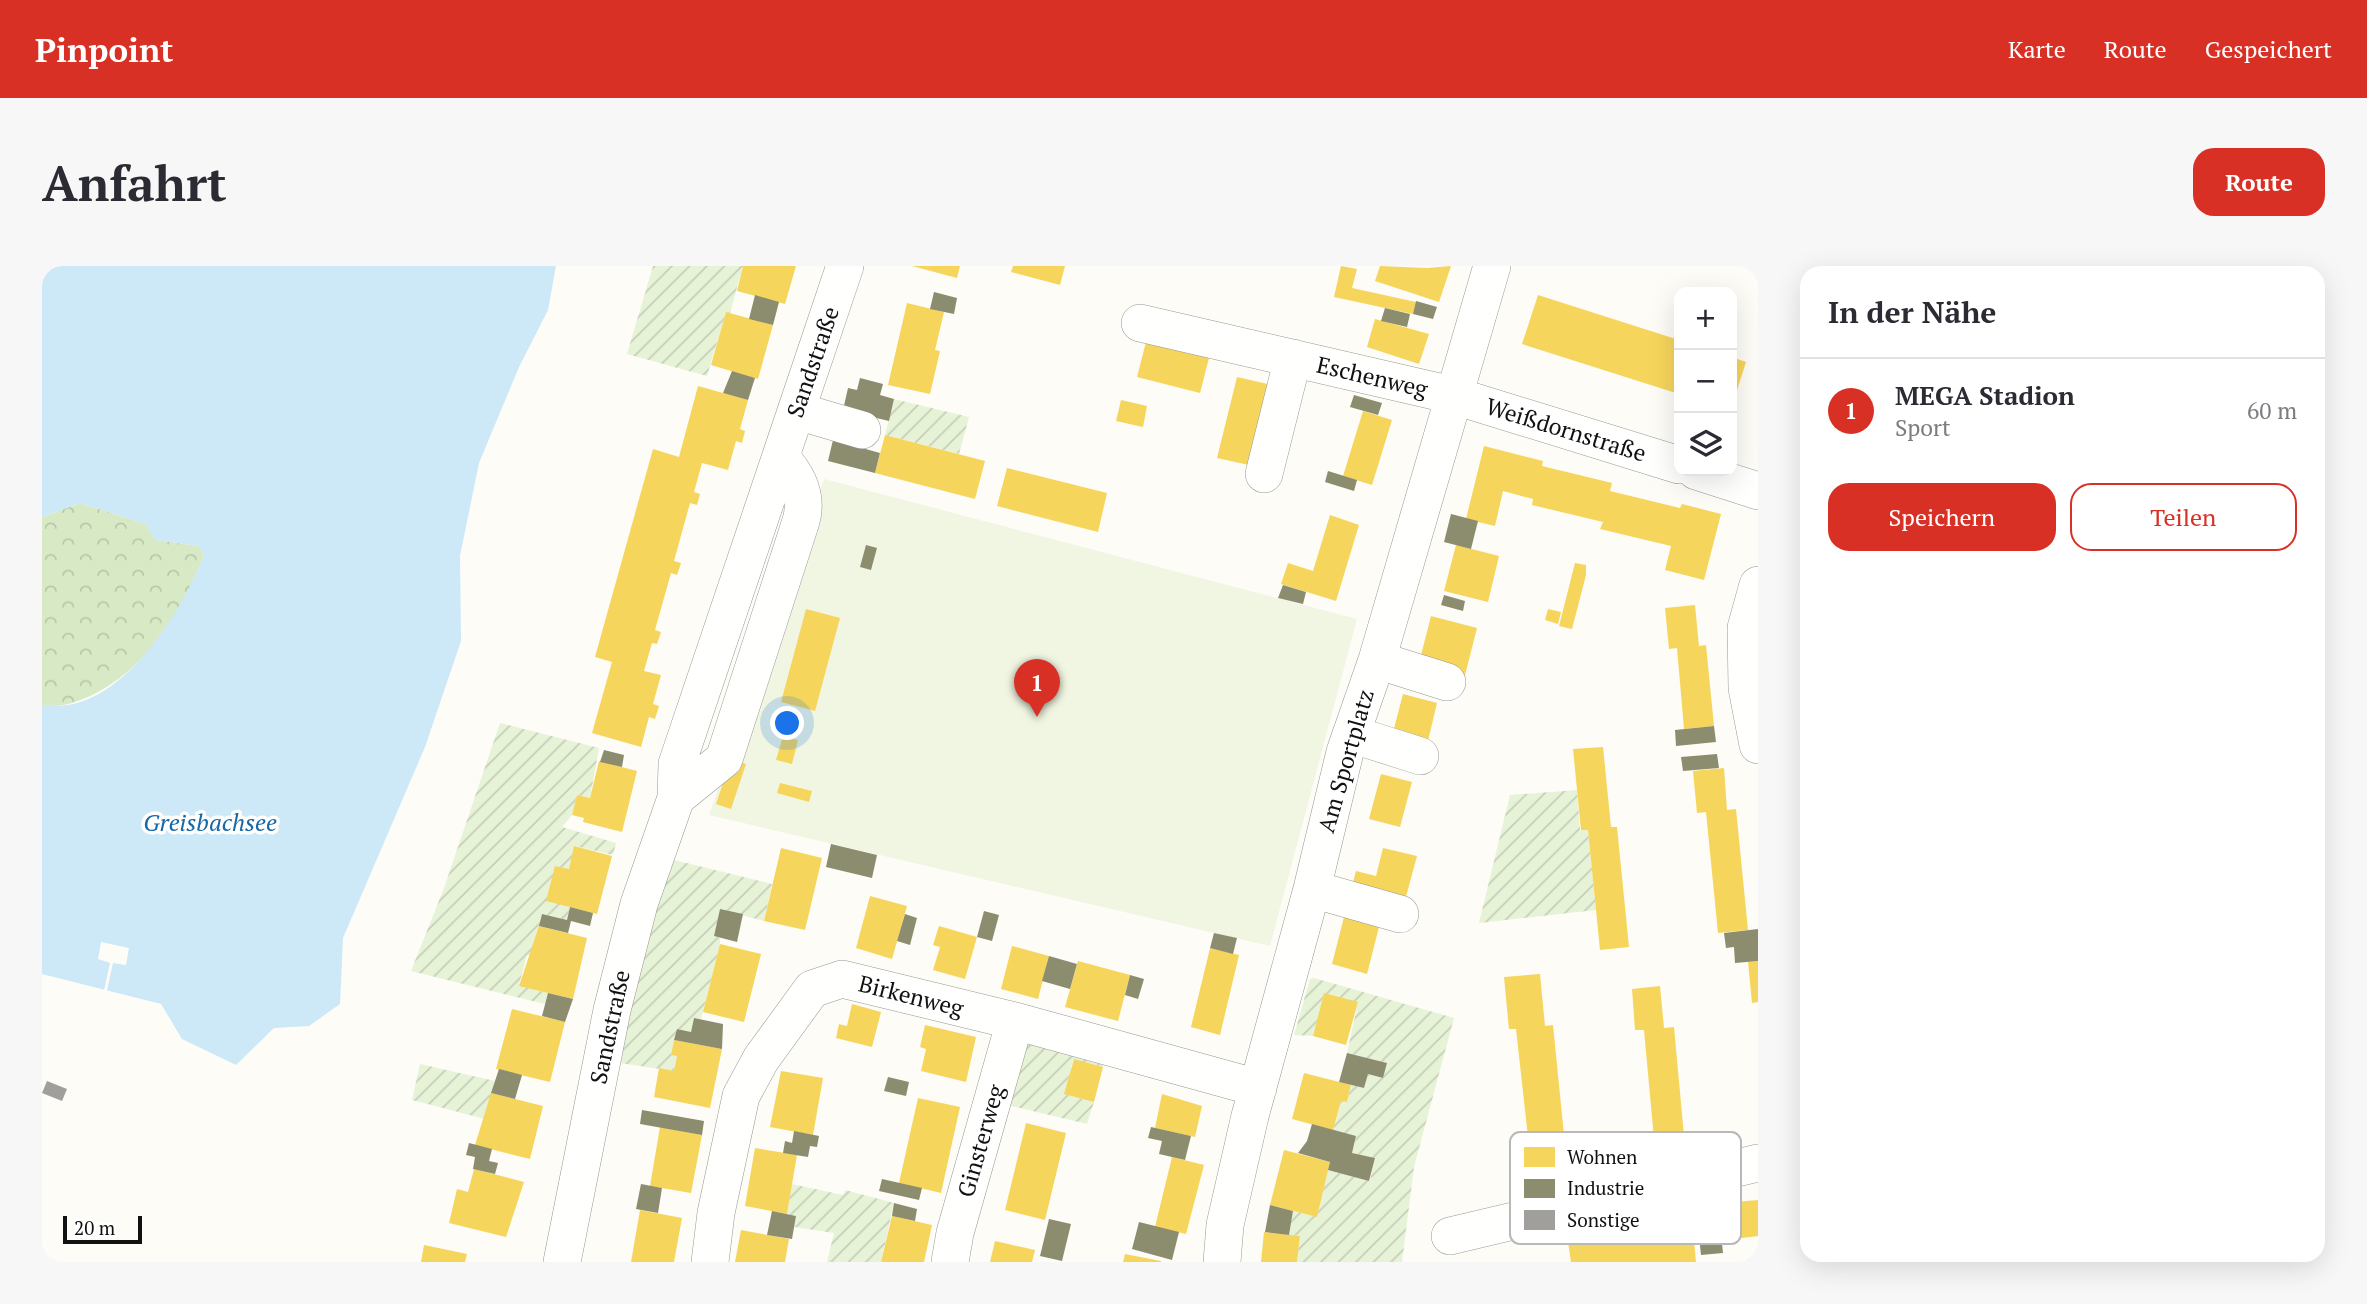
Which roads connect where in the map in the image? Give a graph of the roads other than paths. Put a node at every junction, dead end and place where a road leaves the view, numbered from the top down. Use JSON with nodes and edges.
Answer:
{"nodes":[{"id":1,"x":845,"y":266,"type":"edge"},
{"id":2,"x":1492,"y":266,"type":"edge"},
{"id":3,"x":1140,"y":323,"type":"dead end"},
{"id":4,"x":1293,"y":358,"type":"junction"},
{"id":5,"x":1452,"y":395,"type":"junction"},
{"id":6,"x":797,"y":411,"type":"junction"},
{"id":7,"x":862,"y":430,"type":"dead end"},
{"id":8,"x":1674,"y":464,"type":"edge"},
{"id":9,"x":1264,"y":474,"type":"dead end"},
{"id":10,"x":1712,"y":476,"type":"edge"},
{"id":11,"x":1758,"y":491,"type":"edge"},
{"id":12,"x":1758,"y":585,"type":"edge"},
{"id":13,"x":1377,"y":660,"type":"junction"},
{"id":14,"x":1447,"y":682,"type":"dead end"},
{"id":15,"x":1348,"y":743,"type":"junction"},
{"id":16,"x":1758,"y":745,"type":"edge"},
{"id":17,"x":1417,"y":764,"type":"dead end"},
{"id":18,"x":1312,"y":889,"type":"junction"},
{"id":19,"x":1400,"y":914,"type":"dead end"},
{"id":20,"x":1015,"y":1021,"type":"junction"},
{"id":21,"x":1258,"y":1088,"type":"junction"},
{"id":22,"x":1510,"y":1222,"type":"edge"},
{"id":23,"x":1450,"y":1236,"type":"dead end"},
{"id":24,"x":562,"y":1262,"type":"edge"},
{"id":25,"x":710,"y":1262,"type":"edge"},
{"id":26,"x":950,"y":1262,"type":"edge"},
{"id":27,"x":1222,"y":1262,"type":"edge"}],
"edges":[{"from":1,"to":6,"type":"street","name":"Sandstraße"},
{"from":2,"to":5,"type":"street","name":"Am Sportplatz"},
{"from":3,"to":4,"type":"street","name":"Eschenweg"},
{"from":4,"to":5,"type":"street","name":"Eschenweg"},
{"from":4,"to":9,"type":"street","name":"Eschenweg"},
{"from":5,"to":8,"type":"street","name":"Weißdornstraße"},
{"from":5,"to":13,"type":"street","name":"Am Sportplatz"},
{"from":6,"to":7,"type":"street"},
{"from":6,"to":24,"type":"street","name":"Sandstraße"},
{"from":10,"to":11,"type":"street"},
{"from":12,"to":16,"type":"street"},
{"from":13,"to":14,"type":"street"},
{"from":13,"to":15,"type":"street","name":"Am Sportplatz"},
{"from":15,"to":17,"type":"street"},
{"from":15,"to":18,"type":"street","name":"Am Sportplatz"},
{"from":18,"to":19,"type":"street"},
{"from":18,"to":21,"type":"street","name":"Am Sportplatz"},
{"from":20,"to":21,"type":"street","name":"Birkenweg"},
{"from":20,"to":25,"type":"street","name":"Birkenweg"},
{"from":20,"to":26,"type":"street","name":"Ginsterweg"},
{"from":21,"to":27,"type":"street","name":"Am Sportplatz"},
{"from":22,"to":23,"type":"street"}]}
